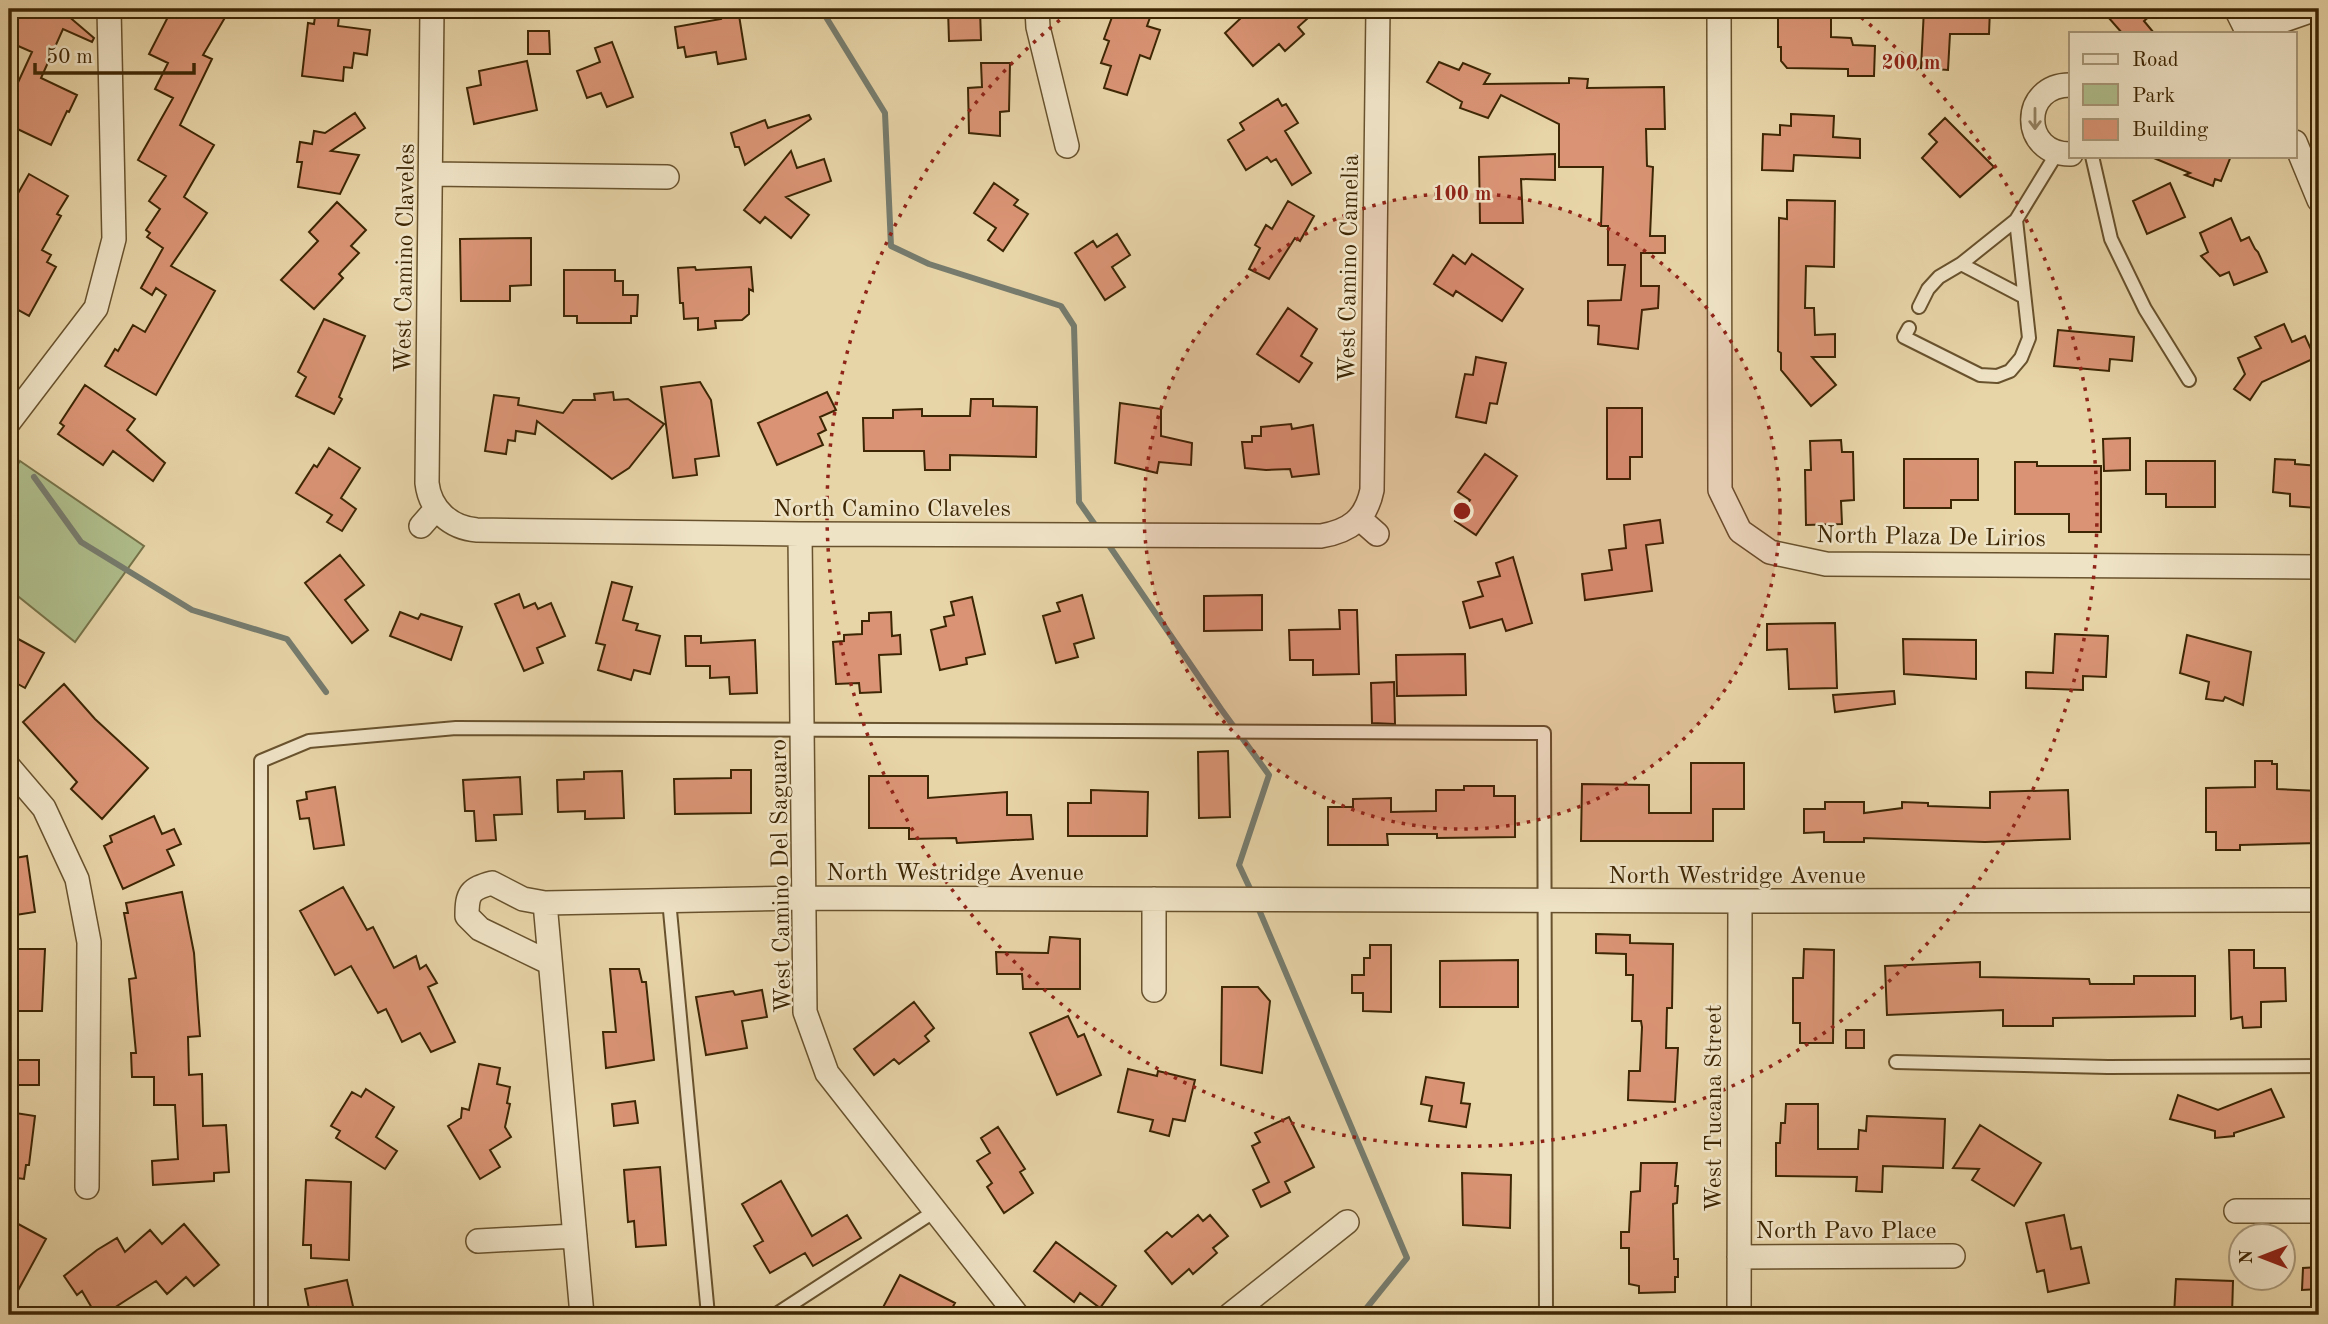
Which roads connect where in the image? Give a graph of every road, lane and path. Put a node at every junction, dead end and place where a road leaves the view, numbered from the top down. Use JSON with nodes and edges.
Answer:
{"nodes":[{"id":1,"x":109,"y":9,"type":"edge"},
{"id":2,"x":432,"y":9,"type":"edge"},
{"id":3,"x":1037,"y":9,"type":"edge"},
{"id":4,"x":1378,"y":9,"type":"edge"},
{"id":5,"x":1719,"y":9,"type":"edge"},
{"id":6,"x":2236,"y":9,"type":"edge"},
{"id":7,"x":2316,"y":9,"type":"edge"},
{"id":8,"x":2248,"y":32,"type":"edge"},
{"id":9,"x":2251,"y":32,"type":"edge"},
{"id":10,"x":2069,"y":85,"type":"edge"},
{"id":11,"x":2296,"y":144,"type":"edge"},
{"id":12,"x":1067,"y":146,"type":"dead end"},
{"id":13,"x":2064,"y":153,"type":"edge"},
{"id":14,"x":2092,"y":158,"type":"edge"},
{"id":15,"x":431,"y":174,"type":"junction"},
{"id":16,"x":667,"y":177,"type":"dead end"},
{"id":17,"x":2319,"y":200,"type":"edge"},
{"id":18,"x":2016,"y":220,"type":"junction"},
{"id":19,"x":1961,"y":264,"type":"junction"},
{"id":20,"x":2025,"y":297,"type":"junction"},
{"id":21,"x":1919,"y":307,"type":"dead end"},
{"id":22,"x":1909,"y":328,"type":"dead end"},
{"id":23,"x":2189,"y":380,"type":"dead end"},
{"id":24,"x":9,"y":422,"type":"edge"},
{"id":25,"x":431,"y":514,"type":"joint"},
{"id":26,"x":1364,"y":526,"type":"joint"},
{"id":27,"x":800,"y":534,"type":"junction"},
{"id":28,"x":2319,"y":567,"type":"edge"},
{"id":29,"x":802,"y":730,"type":"junction"},
{"id":30,"x":9,"y":767,"type":"edge"},
{"id":31,"x":804,"y":898,"type":"junction"},
{"id":32,"x":1154,"y":899,"type":"junction"},
{"id":33,"x":669,"y":900,"type":"junction"},
{"id":34,"x":1545,"y":900,"type":"junction"},
{"id":35,"x":2319,"y":900,"type":"edge"},
{"id":36,"x":1740,"y":901,"type":"junction"},
{"id":37,"x":545,"y":903,"type":"junction"},
{"id":38,"x":551,"y":963,"type":"junction"},
{"id":39,"x":1154,"y":990,"type":"dead end"},
{"id":40,"x":1896,"y":1062,"type":"dead end"},
{"id":41,"x":2319,"y":1066,"type":"edge"},
{"id":42,"x":87,"y":1187,"type":"dead end"},
{"id":43,"x":935,"y":1211,"type":"junction"},
{"id":44,"x":2236,"y":1211,"type":"dead end"},
{"id":45,"x":2319,"y":1211,"type":"edge"},
{"id":46,"x":1347,"y":1222,"type":"dead end"},
{"id":47,"x":575,"y":1236,"type":"junction"},
{"id":48,"x":478,"y":1241,"type":"dead end"},
{"id":49,"x":1953,"y":1256,"type":"dead end"},
{"id":50,"x":1740,"y":1257,"type":"junction"},
{"id":51,"x":261,"y":1315,"type":"edge"},
{"id":52,"x":582,"y":1315,"type":"edge"},
{"id":53,"x":708,"y":1315,"type":"edge"},
{"id":54,"x":775,"y":1315,"type":"edge"},
{"id":55,"x":1017,"y":1315,"type":"edge"},
{"id":56,"x":1230,"y":1315,"type":"edge"},
{"id":57,"x":1546,"y":1315,"type":"edge"},
{"id":58,"x":1740,"y":1315,"type":"edge"}],
"edges":[{"from":1,"to":24,"type":"street"},
{"from":2,"to":15,"type":"street","name":"West Camino Claveles"},
{"from":3,"to":12,"type":"street"},
{"from":4,"to":26,"type":"street","name":"West Camino Camelia"},
{"from":5,"to":28,"type":"street","name":"North Plaza De Lirios"},
{"from":6,"to":8,"type":"street"},
{"from":7,"to":9,"type":"street"},
{"from":10,"to":13,"type":"street","one_way":true},
{"from":11,"to":17,"type":"street"},
{"from":13,"to":18,"type":"lane"},
{"from":14,"to":23,"type":"lane"},
{"from":15,"to":16,"type":"street"},
{"from":15,"to":25,"type":"street","name":"West Camino Claveles"},
{"from":18,"to":19,"type":"lane"},
{"from":18,"to":20,"type":"lane"},
{"from":19,"to":20,"type":"lane"},
{"from":19,"to":21,"type":"lane"},
{"from":20,"to":22,"type":"lane"},
{"from":25,"to":27,"type":"street","name":"North Camino Claveles"},
{"from":26,"to":27,"type":"street","name":"North Camino Claveles"},
{"from":27,"to":29,"type":"street","name":"West Camino Del Saguaro"},
{"from":29,"to":31,"type":"street","name":"West Camino Del Saguaro"},
{"from":29,"to":34,"type":"lane"},
{"from":29,"to":51,"type":"lane"},
{"from":30,"to":42,"type":"street"},
{"from":31,"to":32,"type":"street","name":"North Westridge Avenue"},
{"from":31,"to":33,"type":"street","name":"North Westridge Avenue"},
{"from":31,"to":43,"type":"street","name":"West Camino Del Saguaro"},
{"from":32,"to":34,"type":"street","name":"North Westridge Avenue"},
{"from":32,"to":39,"type":"street"},
{"from":33,"to":37,"type":"street","name":"North Westridge Avenue"},
{"from":33,"to":53,"type":"lane"},
{"from":34,"to":36,"type":"street","name":"North Westridge Avenue"},
{"from":34,"to":57,"type":"lane"},
{"from":35,"to":36,"type":"street","name":"North Westridge Avenue"},
{"from":36,"to":50,"type":"street","name":"West Tucana Street"},
{"from":37,"to":38,"type":"street"},
{"from":37,"to":38,"type":"street","name":"North Westridge Avenue"},
{"from":38,"to":47,"type":"street"},
{"from":40,"to":41,"type":"lane"},
{"from":43,"to":54,"type":"lane"},
{"from":43,"to":55,"type":"street","name":"West Camino Del Saguaro"},
{"from":44,"to":45,"type":"street"},
{"from":46,"to":56,"type":"street"},
{"from":47,"to":48,"type":"street"},
{"from":47,"to":52,"type":"street"},
{"from":49,"to":50,"type":"street","name":"North Pavo Place"},
{"from":50,"to":58,"type":"street","name":"West Tucana Street"}]}
